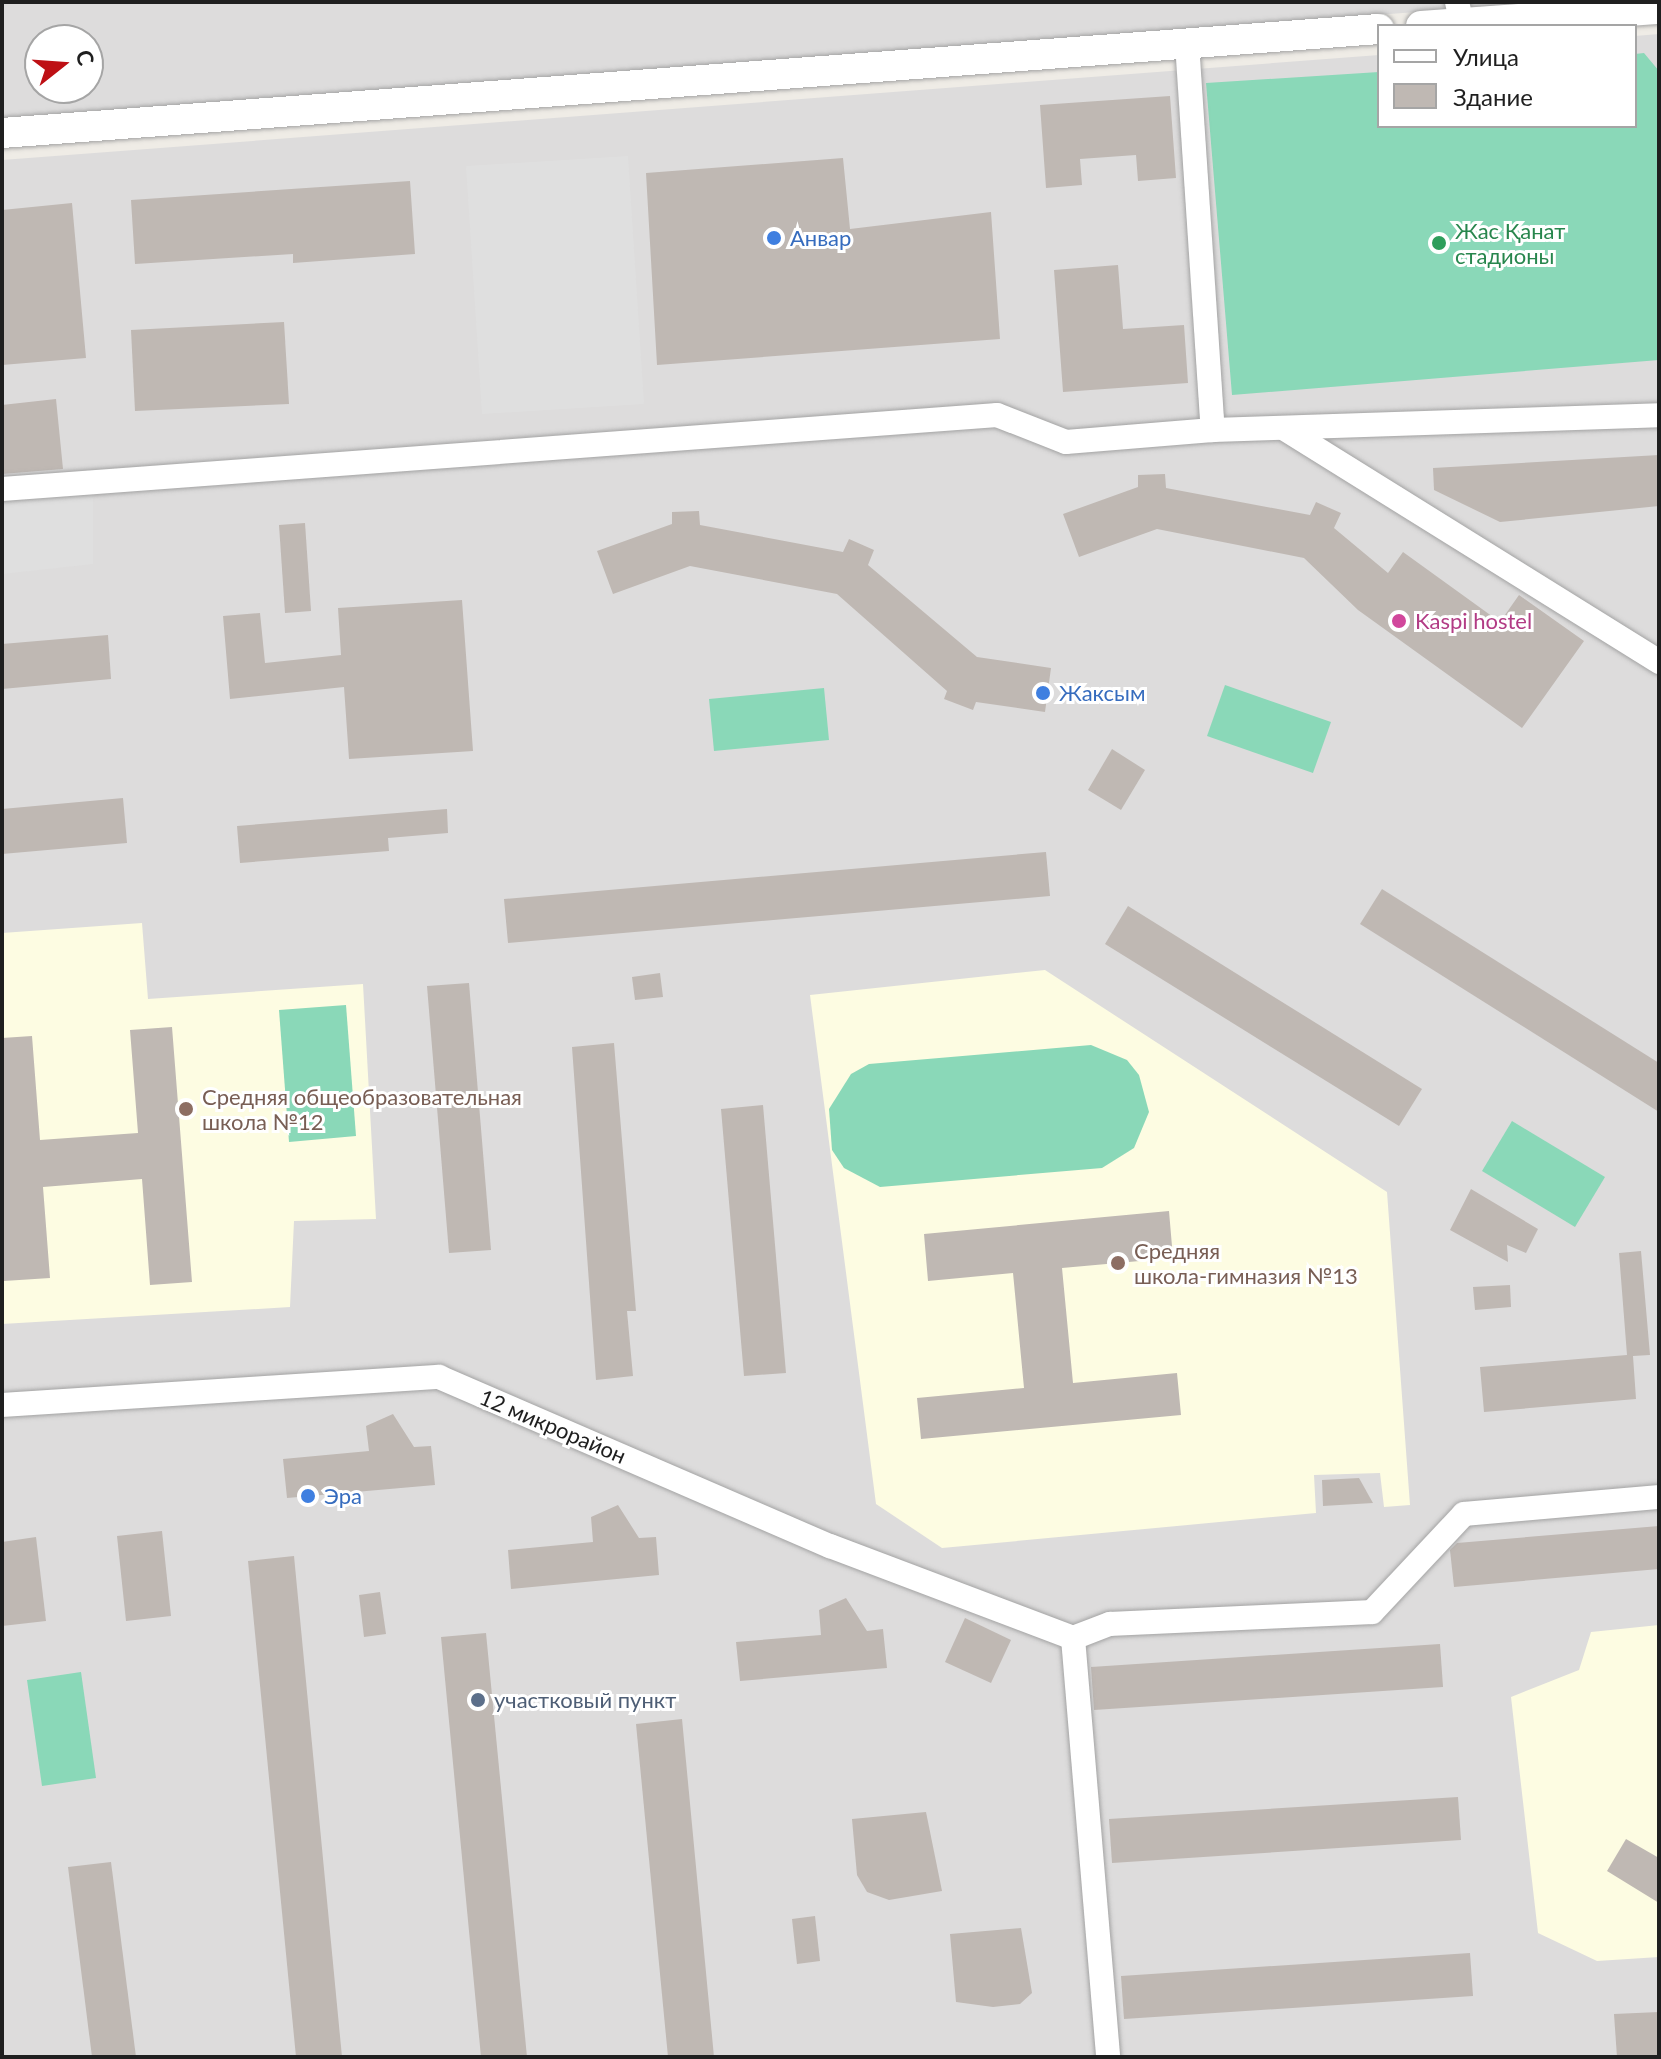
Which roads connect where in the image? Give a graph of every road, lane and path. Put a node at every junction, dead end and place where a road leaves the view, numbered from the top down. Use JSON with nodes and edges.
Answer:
{"nodes":[{"id":1,"x":1659,"y":9,"type":"edge"},
{"id":2,"x":1459,"y":12,"type":"edge"},
{"id":3,"x":1426,"y":24,"type":"edge"},
{"id":4,"x":1377,"y":29,"type":"edge"},
{"id":5,"x":1187,"y":43,"type":"junction"},
{"id":6,"x":2,"y":133,"type":"edge"},
{"id":7,"x":1659,"y":415,"type":"edge"},
{"id":8,"x":1285,"y":429,"type":"junction"},
{"id":9,"x":1213,"y":430,"type":"junction"},
{"id":10,"x":2,"y":489,"type":"edge"},
{"id":11,"x":1659,"y":662,"type":"edge"},
{"id":12,"x":2,"y":1405,"type":"edge"},
{"id":13,"x":1659,"y":1497,"type":"edge"},
{"id":14,"x":1073,"y":1638,"type":"junction"},
{"id":15,"x":1108,"y":2057,"type":"edge"}],
"edges":[{"from":1,"to":2,"type":"street"},
{"from":2,"to":3,"type":"street"},
{"from":4,"to":5,"type":"street"},
{"from":5,"to":6,"type":"street"},
{"from":5,"to":9,"type":"street"},
{"from":7,"to":8,"type":"street"},
{"from":8,"to":9,"type":"street"},
{"from":8,"to":11,"type":"street"},
{"from":9,"to":10,"type":"street"},
{"from":12,"to":14,"type":"street","name":"12 микрорайон"},
{"from":13,"to":14,"type":"street"},
{"from":14,"to":15,"type":"street"}]}
